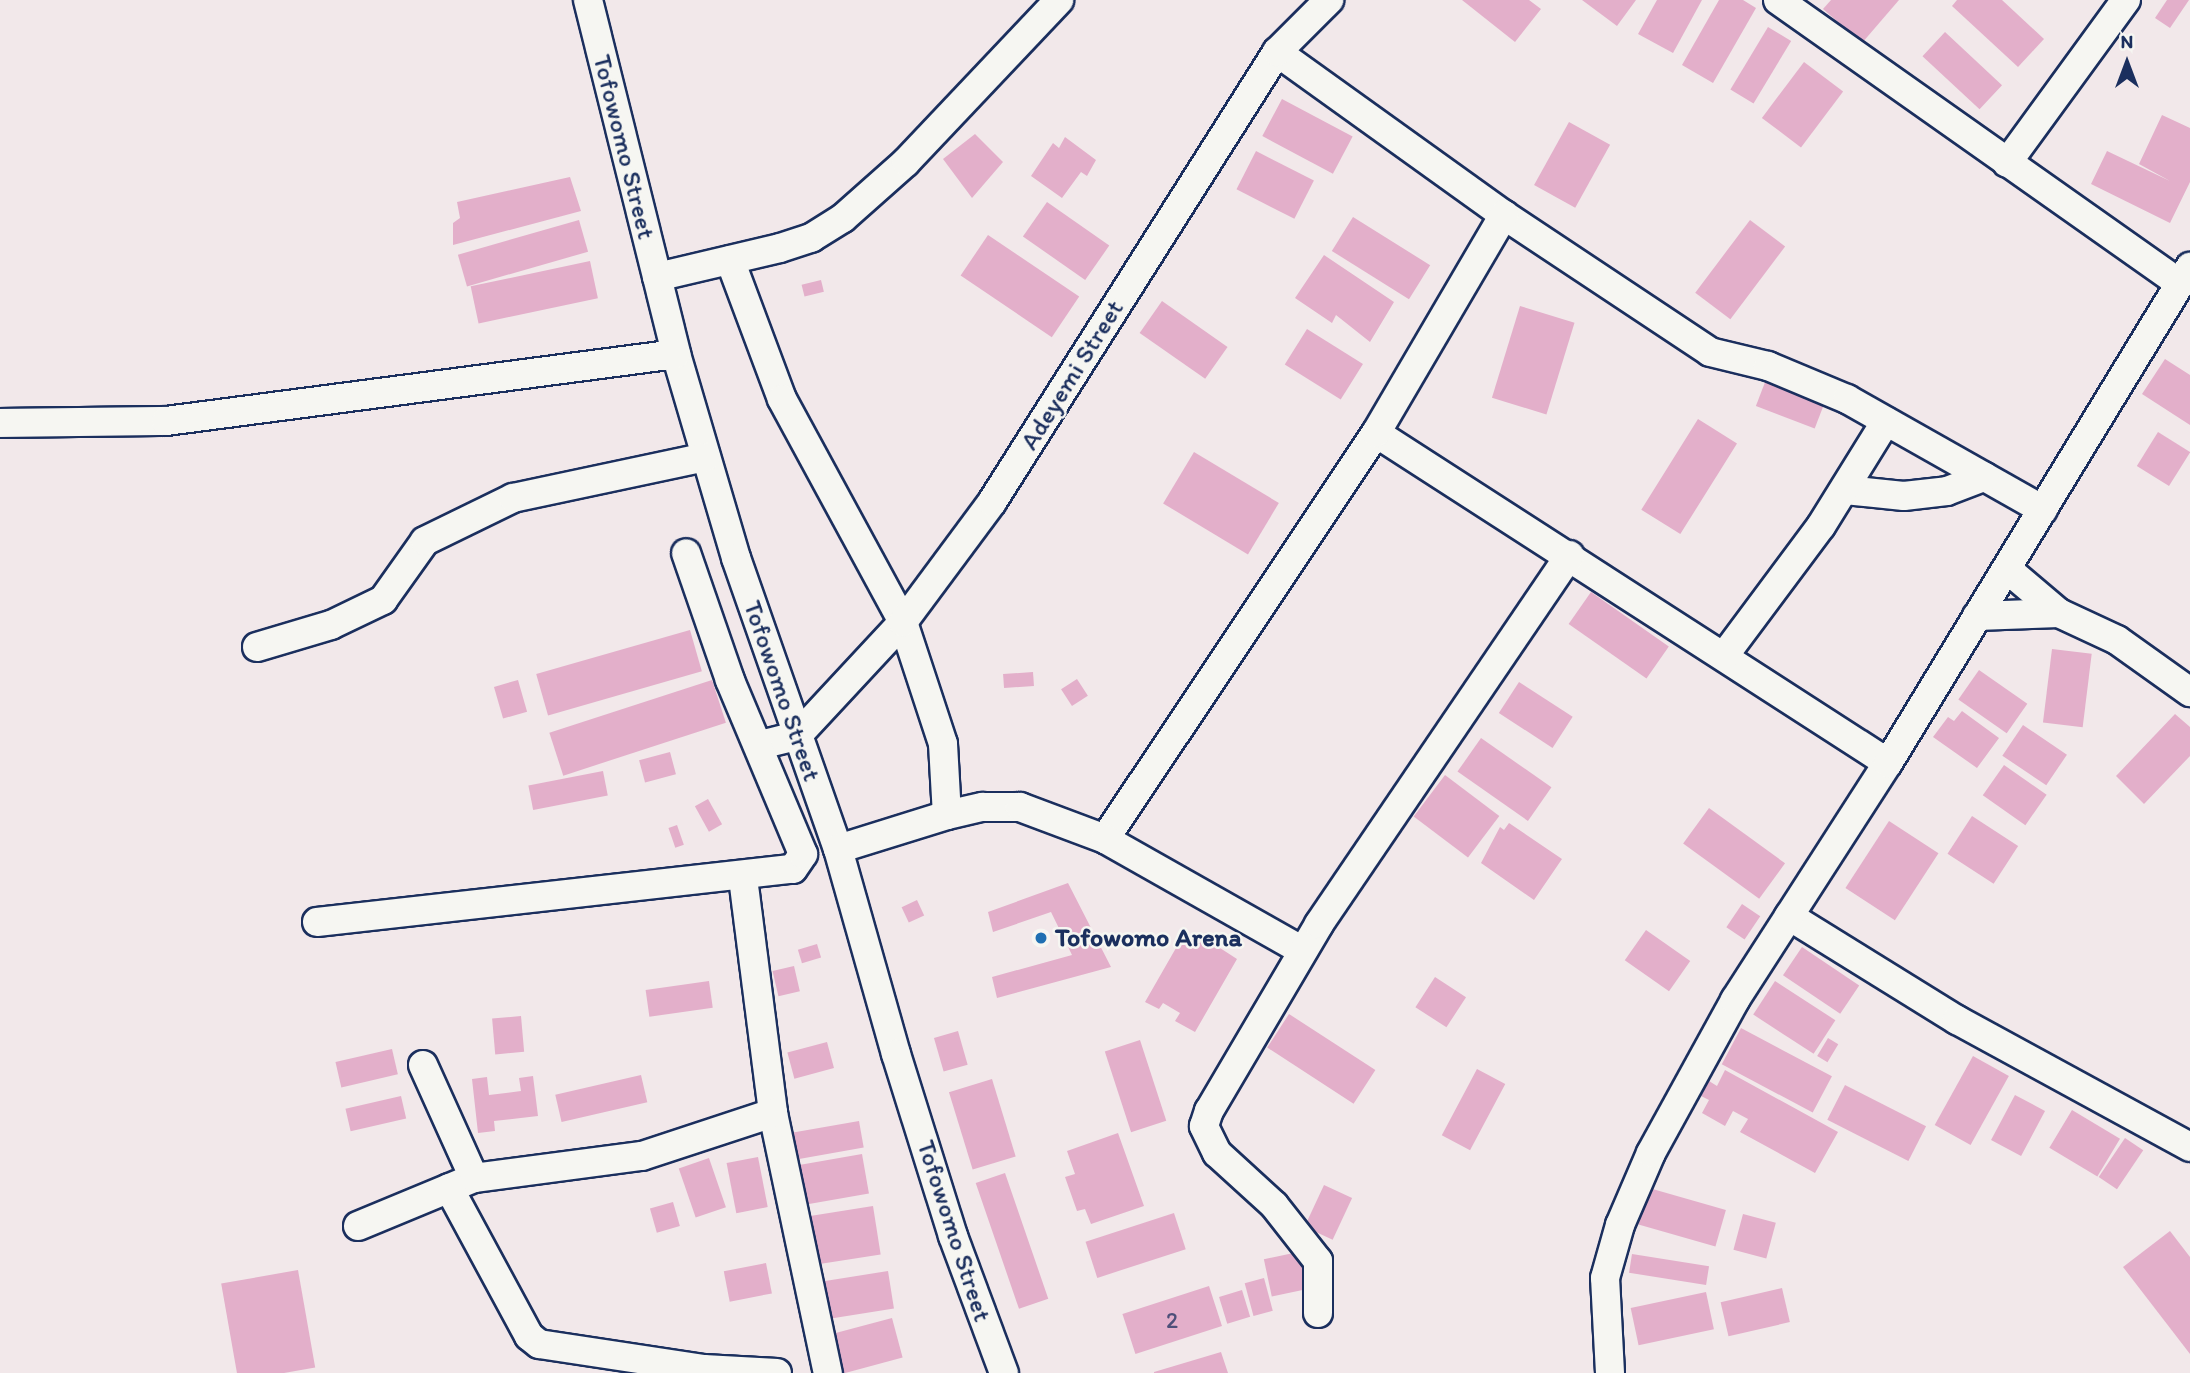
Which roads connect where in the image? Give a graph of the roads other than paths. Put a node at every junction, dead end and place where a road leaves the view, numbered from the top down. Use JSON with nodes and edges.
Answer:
{"nodes":[{"id":1,"x":588,"y":0,"type":"edge"},
{"id":2,"x":1059,"y":0,"type":"edge"},
{"id":3,"x":1329,"y":0,"type":"edge"},
{"id":4,"x":1777,"y":0,"type":"edge"},
{"id":5,"x":2126,"y":0,"type":"edge"},
{"id":6,"x":1277,"y":52,"type":"junction"},
{"id":7,"x":2007,"y":163,"type":"junction"},
{"id":8,"x":1504,"y":215,"type":"junction"},
{"id":9,"x":730,"y":260,"type":"junction"},
{"id":10,"x":2185,"y":275,"type":"edge"},
{"id":11,"x":657,"y":277,"type":"junction"},
{"id":12,"x":676,"y":354,"type":"junction"},
{"id":13,"x":1886,"y":421,"type":"junction"},
{"id":14,"x":0,"y":423,"type":"edge"},
{"id":15,"x":1376,"y":433,"type":"junction"},
{"id":16,"x":706,"y":457,"type":"junction"},
{"id":17,"x":1984,"y":477,"type":"junction"},
{"id":18,"x":1845,"y":489,"type":"junction"},
{"id":19,"x":2043,"y":510,"type":"junction"},
{"id":20,"x":686,"y":553,"type":"dead end"},
{"id":21,"x":1570,"y":555,"type":"junction"},
{"id":22,"x":2007,"y":569,"type":"junction"},
{"id":23,"x":2059,"y":613,"type":"junction"},
{"id":24,"x":1977,"y":616,"type":"junction"},
{"id":25,"x":903,"y":622,"type":"junction"},
{"id":26,"x":257,"y":647,"type":"dead end"},
{"id":27,"x":1724,"y":656,"type":"junction"},
{"id":28,"x":2190,"y":692,"type":"edge"},
{"id":29,"x":796,"y":736,"type":"junction"},
{"id":30,"x":760,"y":745,"type":"junction"},
{"id":31,"x":1888,"y":763,"type":"junction"},
{"id":32,"x":947,"y":815,"type":"junction"},
{"id":33,"x":1105,"y":839,"type":"junction"},
{"id":34,"x":838,"y":849,"type":"junction"},
{"id":35,"x":743,"y":878,"type":"junction"},
{"id":36,"x":1789,"y":916,"type":"junction"},
{"id":37,"x":317,"y":922,"type":"dead end"},
{"id":38,"x":1303,"y":951,"type":"junction"},
{"id":39,"x":423,"y":1065,"type":"dead end"},
{"id":40,"x":773,"y":1114,"type":"junction"},
{"id":41,"x":2190,"y":1147,"type":"edge"},
{"id":42,"x":462,"y":1183,"type":"junction"},
{"id":43,"x":358,"y":1226,"type":"dead end"},
{"id":44,"x":1318,"y":1313,"type":"dead end"},
{"id":45,"x":581,"y":1363,"type":"edge"},
{"id":46,"x":777,"y":1373,"type":"edge"},
{"id":47,"x":828,"y":1373,"type":"edge"},
{"id":48,"x":1004,"y":1373,"type":"edge"},
{"id":49,"x":1609,"y":1373,"type":"edge"}],
"edges":[{"from":1,"to":11,"type":"street","name":"Tofowomo Street"},
{"from":2,"to":9,"type":"street"},
{"from":3,"to":6,"type":"street","name":"Adeyemi Street"},
{"from":4,"to":7,"type":"street"},
{"from":5,"to":7,"type":"street"},
{"from":6,"to":8,"type":"street"},
{"from":6,"to":25,"type":"street","name":"Adeyemi Street"},
{"from":7,"to":10,"type":"street"},
{"from":8,"to":13,"type":"street"},
{"from":8,"to":15,"type":"street"},
{"from":9,"to":11,"type":"street"},
{"from":9,"to":25,"type":"street"},
{"from":10,"to":19,"type":"street"},
{"from":11,"to":12,"type":"street","name":"Tofowomo Street"},
{"from":12,"to":14,"type":"street"},
{"from":12,"to":16,"type":"street","name":"Tofowomo Street"},
{"from":13,"to":17,"type":"street"},
{"from":13,"to":18,"type":"street"},
{"from":15,"to":21,"type":"street"},
{"from":15,"to":33,"type":"street"},
{"from":16,"to":26,"type":"street"},
{"from":16,"to":29,"type":"street","name":"Tofowomo Street"},
{"from":17,"to":18,"type":"street"},
{"from":17,"to":19,"type":"street"},
{"from":18,"to":27,"type":"street"},
{"from":19,"to":22,"type":"street"},
{"from":20,"to":30,"type":"street"},
{"from":21,"to":27,"type":"street"},
{"from":21,"to":38,"type":"street"},
{"from":22,"to":23,"type":"street"},
{"from":22,"to":24,"type":"street"},
{"from":23,"to":24,"type":"street"},
{"from":23,"to":28,"type":"street"},
{"from":24,"to":31,"type":"street"},
{"from":25,"to":29,"type":"street","name":"Adeyemi Street"},
{"from":25,"to":32,"type":"street"},
{"from":27,"to":31,"type":"street"},
{"from":29,"to":30,"type":"street"},
{"from":29,"to":34,"type":"street","name":"Tofowomo Street"},
{"from":30,"to":35,"type":"street"},
{"from":31,"to":36,"type":"street"},
{"from":32,"to":33,"type":"street"},
{"from":32,"to":34,"type":"street"},
{"from":33,"to":38,"type":"street"},
{"from":34,"to":48,"type":"street","name":"Tofowomo Street"},
{"from":35,"to":37,"type":"street"},
{"from":35,"to":40,"type":"street"},
{"from":36,"to":41,"type":"street"},
{"from":36,"to":49,"type":"street"},
{"from":38,"to":44,"type":"street"},
{"from":39,"to":42,"type":"street"},
{"from":40,"to":42,"type":"street"},
{"from":40,"to":47,"type":"street"},
{"from":42,"to":43,"type":"street"},
{"from":42,"to":45,"type":"street"},
{"from":45,"to":46,"type":"street"}]}
